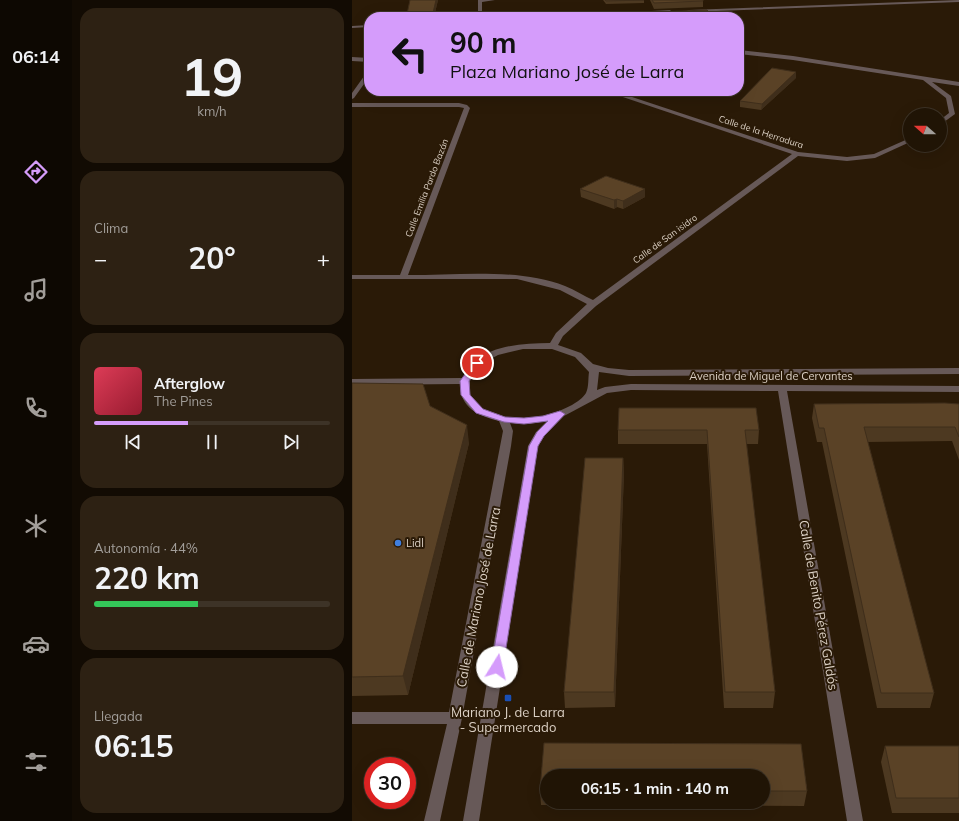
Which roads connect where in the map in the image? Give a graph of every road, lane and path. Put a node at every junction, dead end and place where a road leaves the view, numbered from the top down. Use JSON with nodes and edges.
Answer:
{"nodes":[{"id":1,"x":480,"y":0,"type":"edge"},
{"id":2,"x":493,"y":0,"type":"edge"},
{"id":3,"x":959,"y":1,"type":"edge"},
{"id":4,"x":671,"y":11,"type":"edge"},
{"id":5,"x":687,"y":11,"type":"edge"},
{"id":6,"x":480,"y":12,"type":"edge"},
{"id":7,"x":652,"y":12,"type":"edge"},
{"id":8,"x":364,"y":26,"type":"edge"},
{"id":9,"x":352,"y":27,"type":"edge"},
{"id":10,"x":744,"y":53,"type":"edge"},
{"id":11,"x":352,"y":59,"type":"edge"},
{"id":12,"x":364,"y":60,"type":"edge"},
{"id":13,"x":925,"y":79,"type":"junction"},
{"id":14,"x":364,"y":80,"type":"edge"},
{"id":15,"x":959,"y":84,"type":"edge"},
{"id":16,"x":623,"y":96,"type":"edge"},
{"id":17,"x":352,"y":97,"type":"edge"},
{"id":18,"x":352,"y":105,"type":"edge"},
{"id":19,"x":947,"y":118,"type":"edge"},
{"id":20,"x":903,"y":143,"type":"edge"},
{"id":21,"x":797,"y":154,"type":"junction"},
{"id":22,"x":352,"y":277,"type":"edge"},
{"id":23,"x":403,"y":277,"type":"junction"},
{"id":24,"x":593,"y":304,"type":"junction"},
{"id":25,"x":553,"y":346,"type":"junction"},
{"id":26,"x":588,"y":366,"type":"junction"},
{"id":27,"x":959,"y":371,"type":"edge"},
{"id":28,"x":464,"y":381,"type":"junction"},
{"id":29,"x":352,"y":382,"type":"edge"},
{"id":30,"x":782,"y":388,"type":"junction"},
{"id":31,"x":959,"y":389,"type":"edge"},
{"id":32,"x":585,"y":400,"type":"junction"},
{"id":33,"x":560,"y":414,"type":"junction"},
{"id":34,"x":504,"y":420,"type":"junction"},
{"id":35,"x":352,"y":718,"type":"edge"},
{"id":36,"x":455,"y":718,"type":"junction"},
{"id":37,"x":432,"y":821,"type":"edge"},
{"id":38,"x":472,"y":821,"type":"edge"},
{"id":39,"x":855,"y":821,"type":"edge"}],
"edges":[{"from":1,"to":2,"type":"street"},
{"from":1,"to":6,"type":"street"},
{"from":3,"to":5,"type":"street"},
{"from":4,"to":7,"type":"street"},
{"from":8,"to":9,"type":"street"},
{"from":10,"to":13,"type":"street"},
{"from":11,"to":12,"type":"street"},
{"from":13,"to":15,"type":"street"},
{"from":13,"to":19,"type":"street"},
{"from":14,"to":17,"type":"street"},
{"from":16,"to":21,"type":"street","name":"Calle de la Herradura"},
{"from":18,"to":23,"type":"street","name":"Calle Emilia Pardo Bazán"},
{"from":20,"to":21,"type":"street","name":"Calle de la Herradura"},
{"from":21,"to":24,"type":"street","name":"Calle de San isidro"},
{"from":22,"to":23,"type":"street"},
{"from":23,"to":24,"type":"street"},
{"from":24,"to":25,"type":"street","name":"Calle de San isidro"},
{"from":25,"to":26,"type":"street"},
{"from":25,"to":28,"type":"street"},
{"from":26,"to":27,"type":"street","name":"Avenida de Miguel de Cervantes"},
{"from":26,"to":32,"type":"street"},
{"from":28,"to":29,"type":"street"},
{"from":28,"to":34,"type":"street"},
{"from":30,"to":31,"type":"street","name":"Avenida de Miguel de Cervantes"},
{"from":30,"to":32,"type":"street","name":"Avenida de Miguel de Cervantes"},
{"from":30,"to":39,"type":"street","name":"Calle de Benito Pérez Galdós"},
{"from":32,"to":33,"type":"street"},
{"from":33,"to":34,"type":"street"},
{"from":33,"to":38,"type":"street"},
{"from":34,"to":36,"type":"street","name":"Calle de Mariano José de Larra"},
{"from":35,"to":36,"type":"street"},
{"from":36,"to":37,"type":"street","name":"Calle de Mariano José de Larra"}]}
